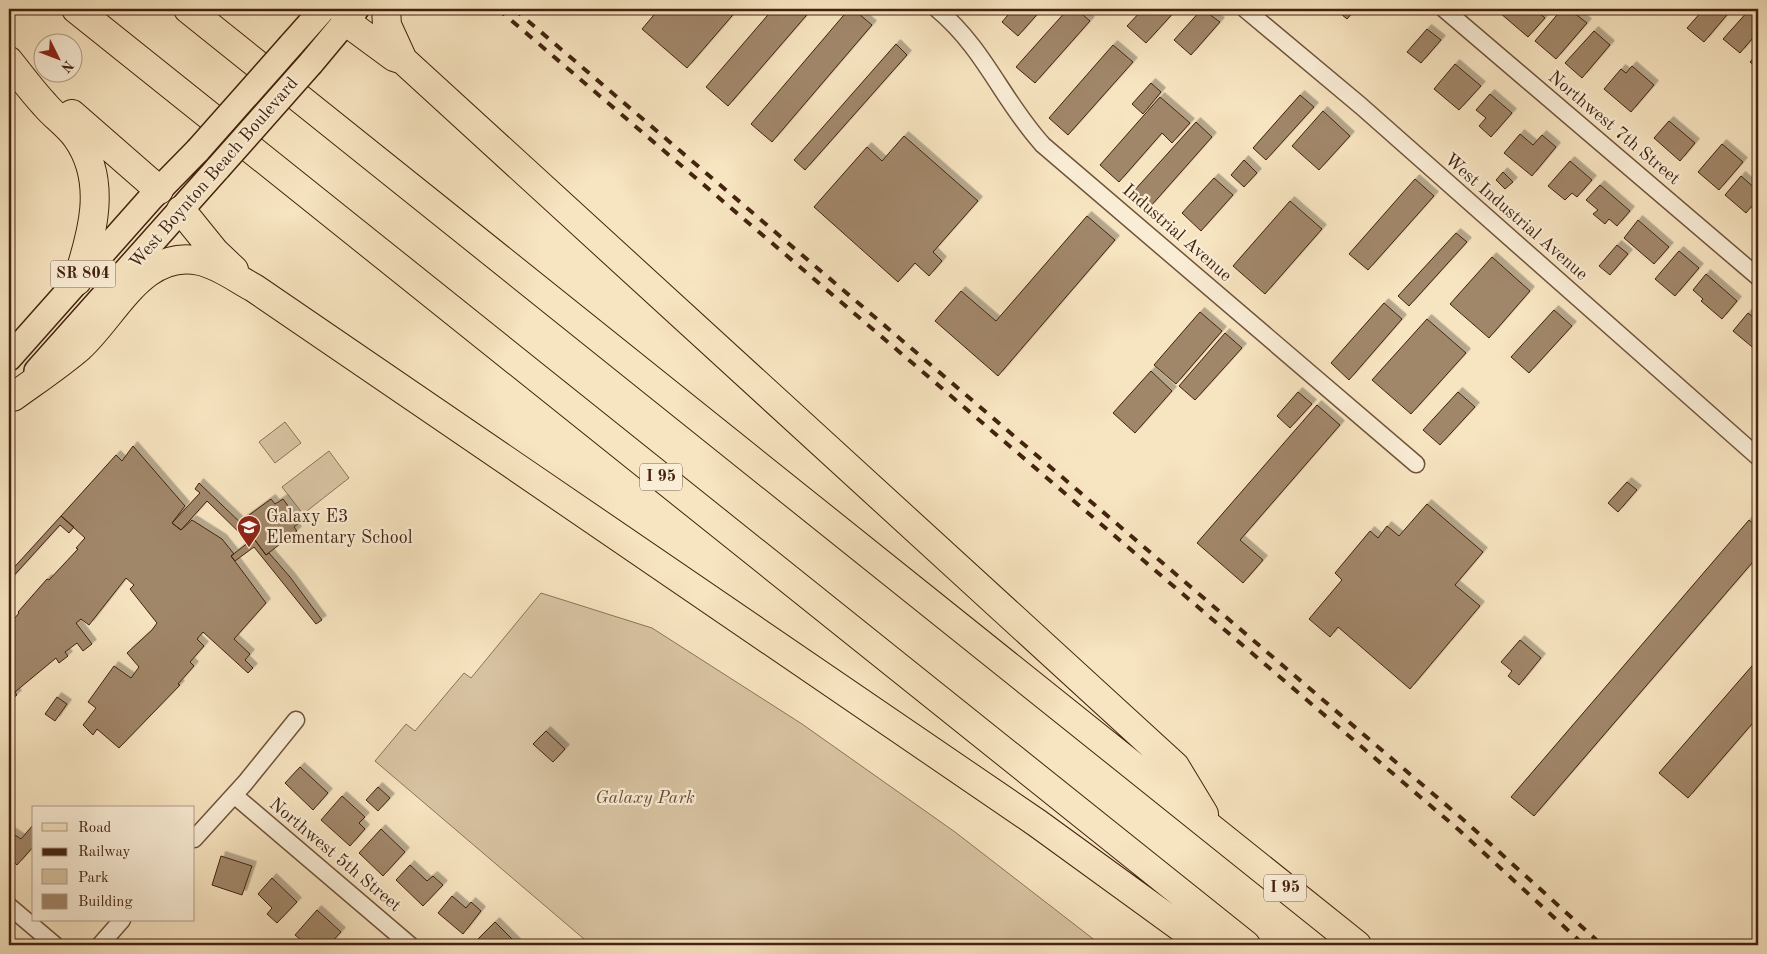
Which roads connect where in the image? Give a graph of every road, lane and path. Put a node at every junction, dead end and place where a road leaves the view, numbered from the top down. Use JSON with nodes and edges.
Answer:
{"nodes":[{"id":1,"x":76,"y":9,"type":"edge"},
{"id":2,"x":188,"y":9,"type":"edge"},
{"id":3,"x":386,"y":9,"type":"edge"},
{"id":4,"x":938,"y":9,"type":"edge"},
{"id":5,"x":1245,"y":9,"type":"edge"},
{"id":6,"x":1444,"y":9,"type":"edge"},
{"id":7,"x":339,"y":12,"type":"edge"},
{"id":8,"x":9,"y":60,"type":"edge"},
{"id":9,"x":403,"y":60,"type":"junction"},
{"id":10,"x":159,"y":190,"type":"junction"},
{"id":11,"x":181,"y":210,"type":"junction"},
{"id":12,"x":1758,"y":277,"type":"edge"},
{"id":13,"x":77,"y":281,"type":"junction"},
{"id":14,"x":254,"y":288,"type":"junction"},
{"id":15,"x":9,"y":358,"type":"edge"},
{"id":16,"x":11,"y":399,"type":"edge"},
{"id":17,"x":1758,"y":457,"type":"edge"},
{"id":18,"x":1416,"y":464,"type":"dead end"},
{"id":19,"x":296,"y":720,"type":"dead end"},
{"id":20,"x":234,"y":795,"type":"junction"},
{"id":21,"x":1214,"y":830,"type":"junction"},
{"id":22,"x":195,"y":838,"type":"edge"},
{"id":23,"x":9,"y":906,"type":"edge"},
{"id":24,"x":120,"y":922,"type":"edge"},
{"id":25,"x":55,"y":945,"type":"edge"},
{"id":26,"x":100,"y":945,"type":"edge"},
{"id":27,"x":410,"y":945,"type":"edge"},
{"id":28,"x":1205,"y":945,"type":"edge"},
{"id":29,"x":1246,"y":945,"type":"edge"},
{"id":30,"x":1358,"y":945,"type":"edge"}],
"edges":[{"from":1,"to":29,"type":"highway","number":"I 95"},
{"from":2,"to":21,"type":"highway","number":"I 95"},
{"from":3,"to":9,"type":"highway"},
{"from":4,"to":18,"type":"street","name":"Industrial Avenue"},
{"from":5,"to":17,"type":"street","name":"West Industrial Avenue"},
{"from":6,"to":12,"type":"street","name":"Northwest 7th Street"},
{"from":7,"to":9,"type":"highway"},
{"from":7,"to":10,"type":"main road","name":"West Boynton Beach Boulevard","number":"SR 804","bridge":true},
{"from":7,"to":11,"type":"main road","name":"West Boynton Beach Boulevard","number":"SR 804","bridge":true},
{"from":8,"to":10,"type":"highway"},
{"from":8,"to":13,"type":"highway"},
{"from":9,"to":21,"type":"highway"},
{"from":10,"to":11,"type":"main road"},
{"from":10,"to":13,"type":"main road","name":"West Boynton Beach Boulevard","number":"SR 804"},
{"from":11,"to":14,"type":"highway"},
{"from":11,"to":16,"type":"main road","name":"West Boynton Beach Boulevard","number":"SR 804"},
{"from":13,"to":15,"type":"main road","name":"West Boynton Beach Boulevard","number":"SR 804"},
{"from":14,"to":16,"type":"highway"},
{"from":14,"to":28,"type":"highway"},
{"from":19,"to":20,"type":"street"},
{"from":20,"to":22,"type":"street"},
{"from":20,"to":27,"type":"street","name":"Northwest 5th Street"},
{"from":21,"to":30,"type":"highway","number":"I 95"},
{"from":23,"to":25,"type":"street"},
{"from":24,"to":26,"type":"street"}]}
